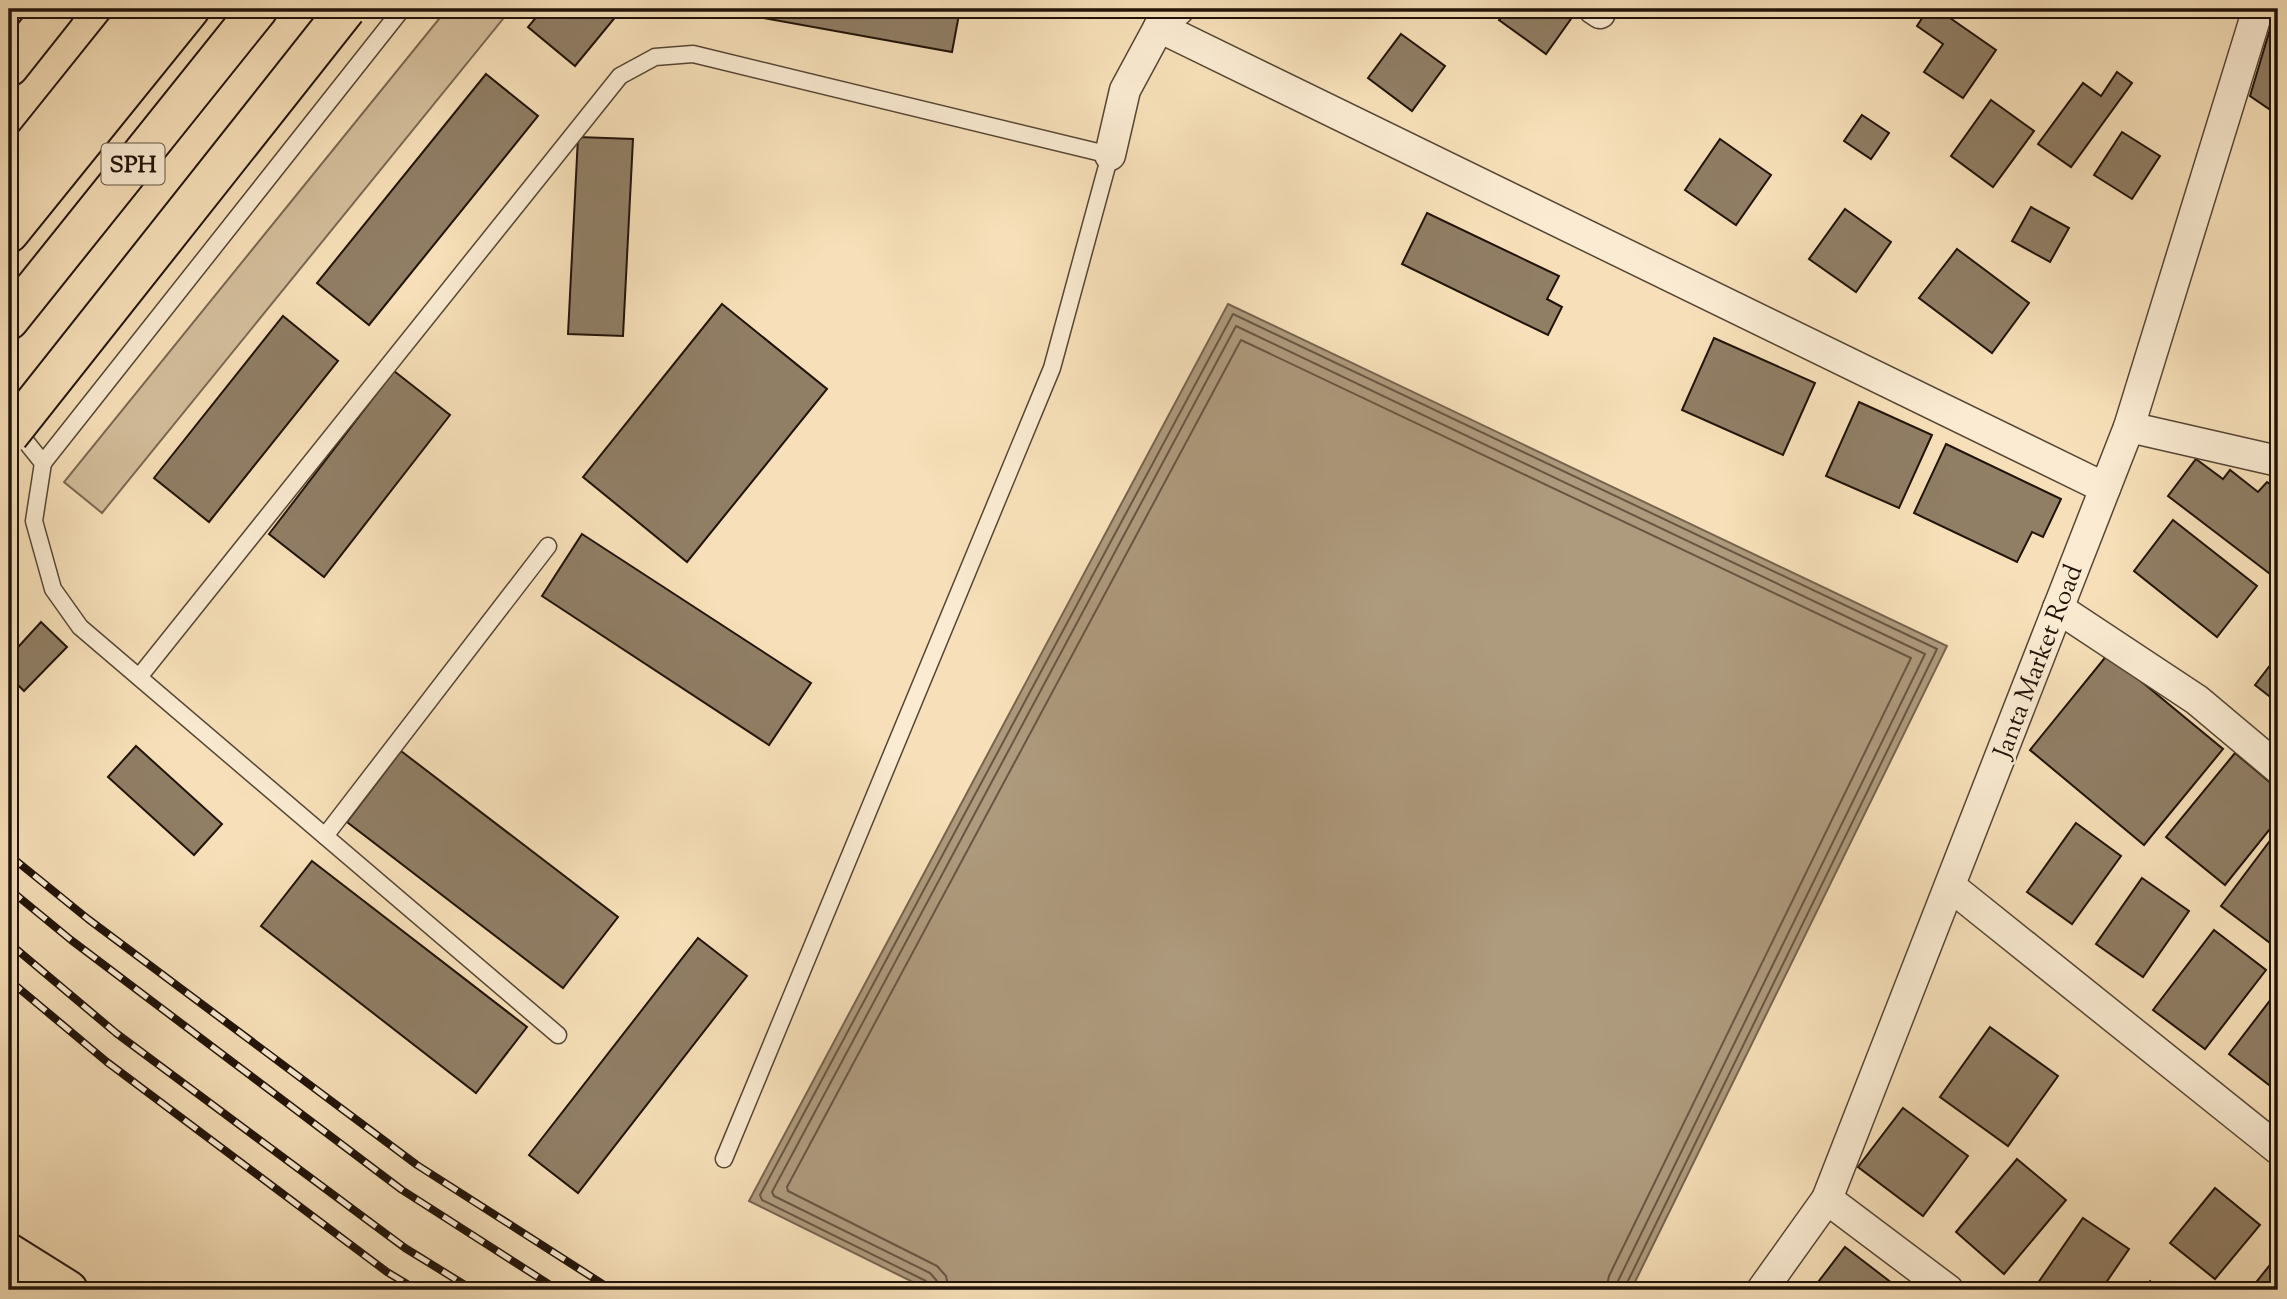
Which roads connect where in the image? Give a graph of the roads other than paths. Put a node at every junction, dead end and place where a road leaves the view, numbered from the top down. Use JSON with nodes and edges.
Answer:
{"nodes":[{"id":1,"x":55,"y":9,"type":"edge"},
{"id":2,"x":142,"y":9,"type":"edge"},
{"id":3,"x":190,"y":9,"type":"edge"},
{"id":4,"x":258,"y":9,"type":"edge"},
{"id":5,"x":346,"y":9,"type":"edge"},
{"id":6,"x":402,"y":9,"type":"edge"},
{"id":7,"x":2258,"y":9,"type":"edge"},
{"id":8,"x":1169,"y":18,"type":"edge"},
{"id":9,"x":9,"y":67,"type":"edge"},
{"id":10,"x":1110,"y":155,"type":"junction"},
{"id":11,"x":9,"y":175,"type":"edge"},
{"id":12,"x":9,"y":233,"type":"edge"},
{"id":13,"x":9,"y":320,"type":"edge"},
{"id":14,"x":9,"y":421,"type":"edge"},
{"id":15,"x":2129,"y":427,"type":"junction"},
{"id":16,"x":9,"y":435,"type":"edge"},
{"id":17,"x":2278,"y":461,"type":"edge"},
{"id":18,"x":43,"y":463,"type":"junction"},
{"id":19,"x":2105,"y":488,"type":"junction"},
{"id":20,"x":548,"y":546,"type":"dead end"},
{"id":21,"x":2058,"y":608,"type":"junction"},
{"id":22,"x":139,"y":677,"type":"junction"},
{"id":23,"x":2278,"y":768,"type":"edge"},
{"id":24,"x":325,"y":836,"type":"junction"},
{"id":25,"x":1950,"y":886,"type":"junction"},
{"id":26,"x":558,"y":1035,"type":"dead end"},
{"id":27,"x":2278,"y":1149,"type":"edge"},
{"id":28,"x":724,"y":1159,"type":"dead end"},
{"id":29,"x":1827,"y":1199,"type":"junction"},
{"id":30,"x":9,"y":1253,"type":"edge"},
{"id":31,"x":68,"y":1290,"type":"edge"},
{"id":32,"x":1762,"y":1290,"type":"edge"},
{"id":33,"x":1948,"y":1290,"type":"edge"}],
"edges":[{"from":1,"to":9,"type":"main road"},
{"from":2,"to":11,"type":"main road"},
{"from":3,"to":12,"type":"main road"},
{"from":4,"to":13,"type":"main road","number":"SPH"},
{"from":5,"to":16,"type":"main road","bridge":true},
{"from":6,"to":18,"type":"lane"},
{"from":7,"to":15,"type":"street","name":"Janta Market Road"},
{"from":8,"to":10,"type":"street"},
{"from":8,"to":19,"type":"street"},
{"from":10,"to":22,"type":"lane"},
{"from":10,"to":28,"type":"lane"},
{"from":14,"to":18,"type":"lane"},
{"from":15,"to":17,"type":"street"},
{"from":15,"to":19,"type":"street","name":"Janta Market Road"},
{"from":18,"to":22,"type":"lane"},
{"from":19,"to":21,"type":"street","name":"Janta Market Road"},
{"from":20,"to":24,"type":"lane"},
{"from":21,"to":23,"type":"street"},
{"from":21,"to":25,"type":"street","name":"Janta Market Road"},
{"from":22,"to":24,"type":"lane"},
{"from":24,"to":26,"type":"lane"},
{"from":25,"to":27,"type":"street"},
{"from":25,"to":29,"type":"street","name":"Janta Market Road"},
{"from":29,"to":32,"type":"street","name":"Janta Market Road"},
{"from":29,"to":33,"type":"street"},
{"from":30,"to":31,"type":"main road"}]}
